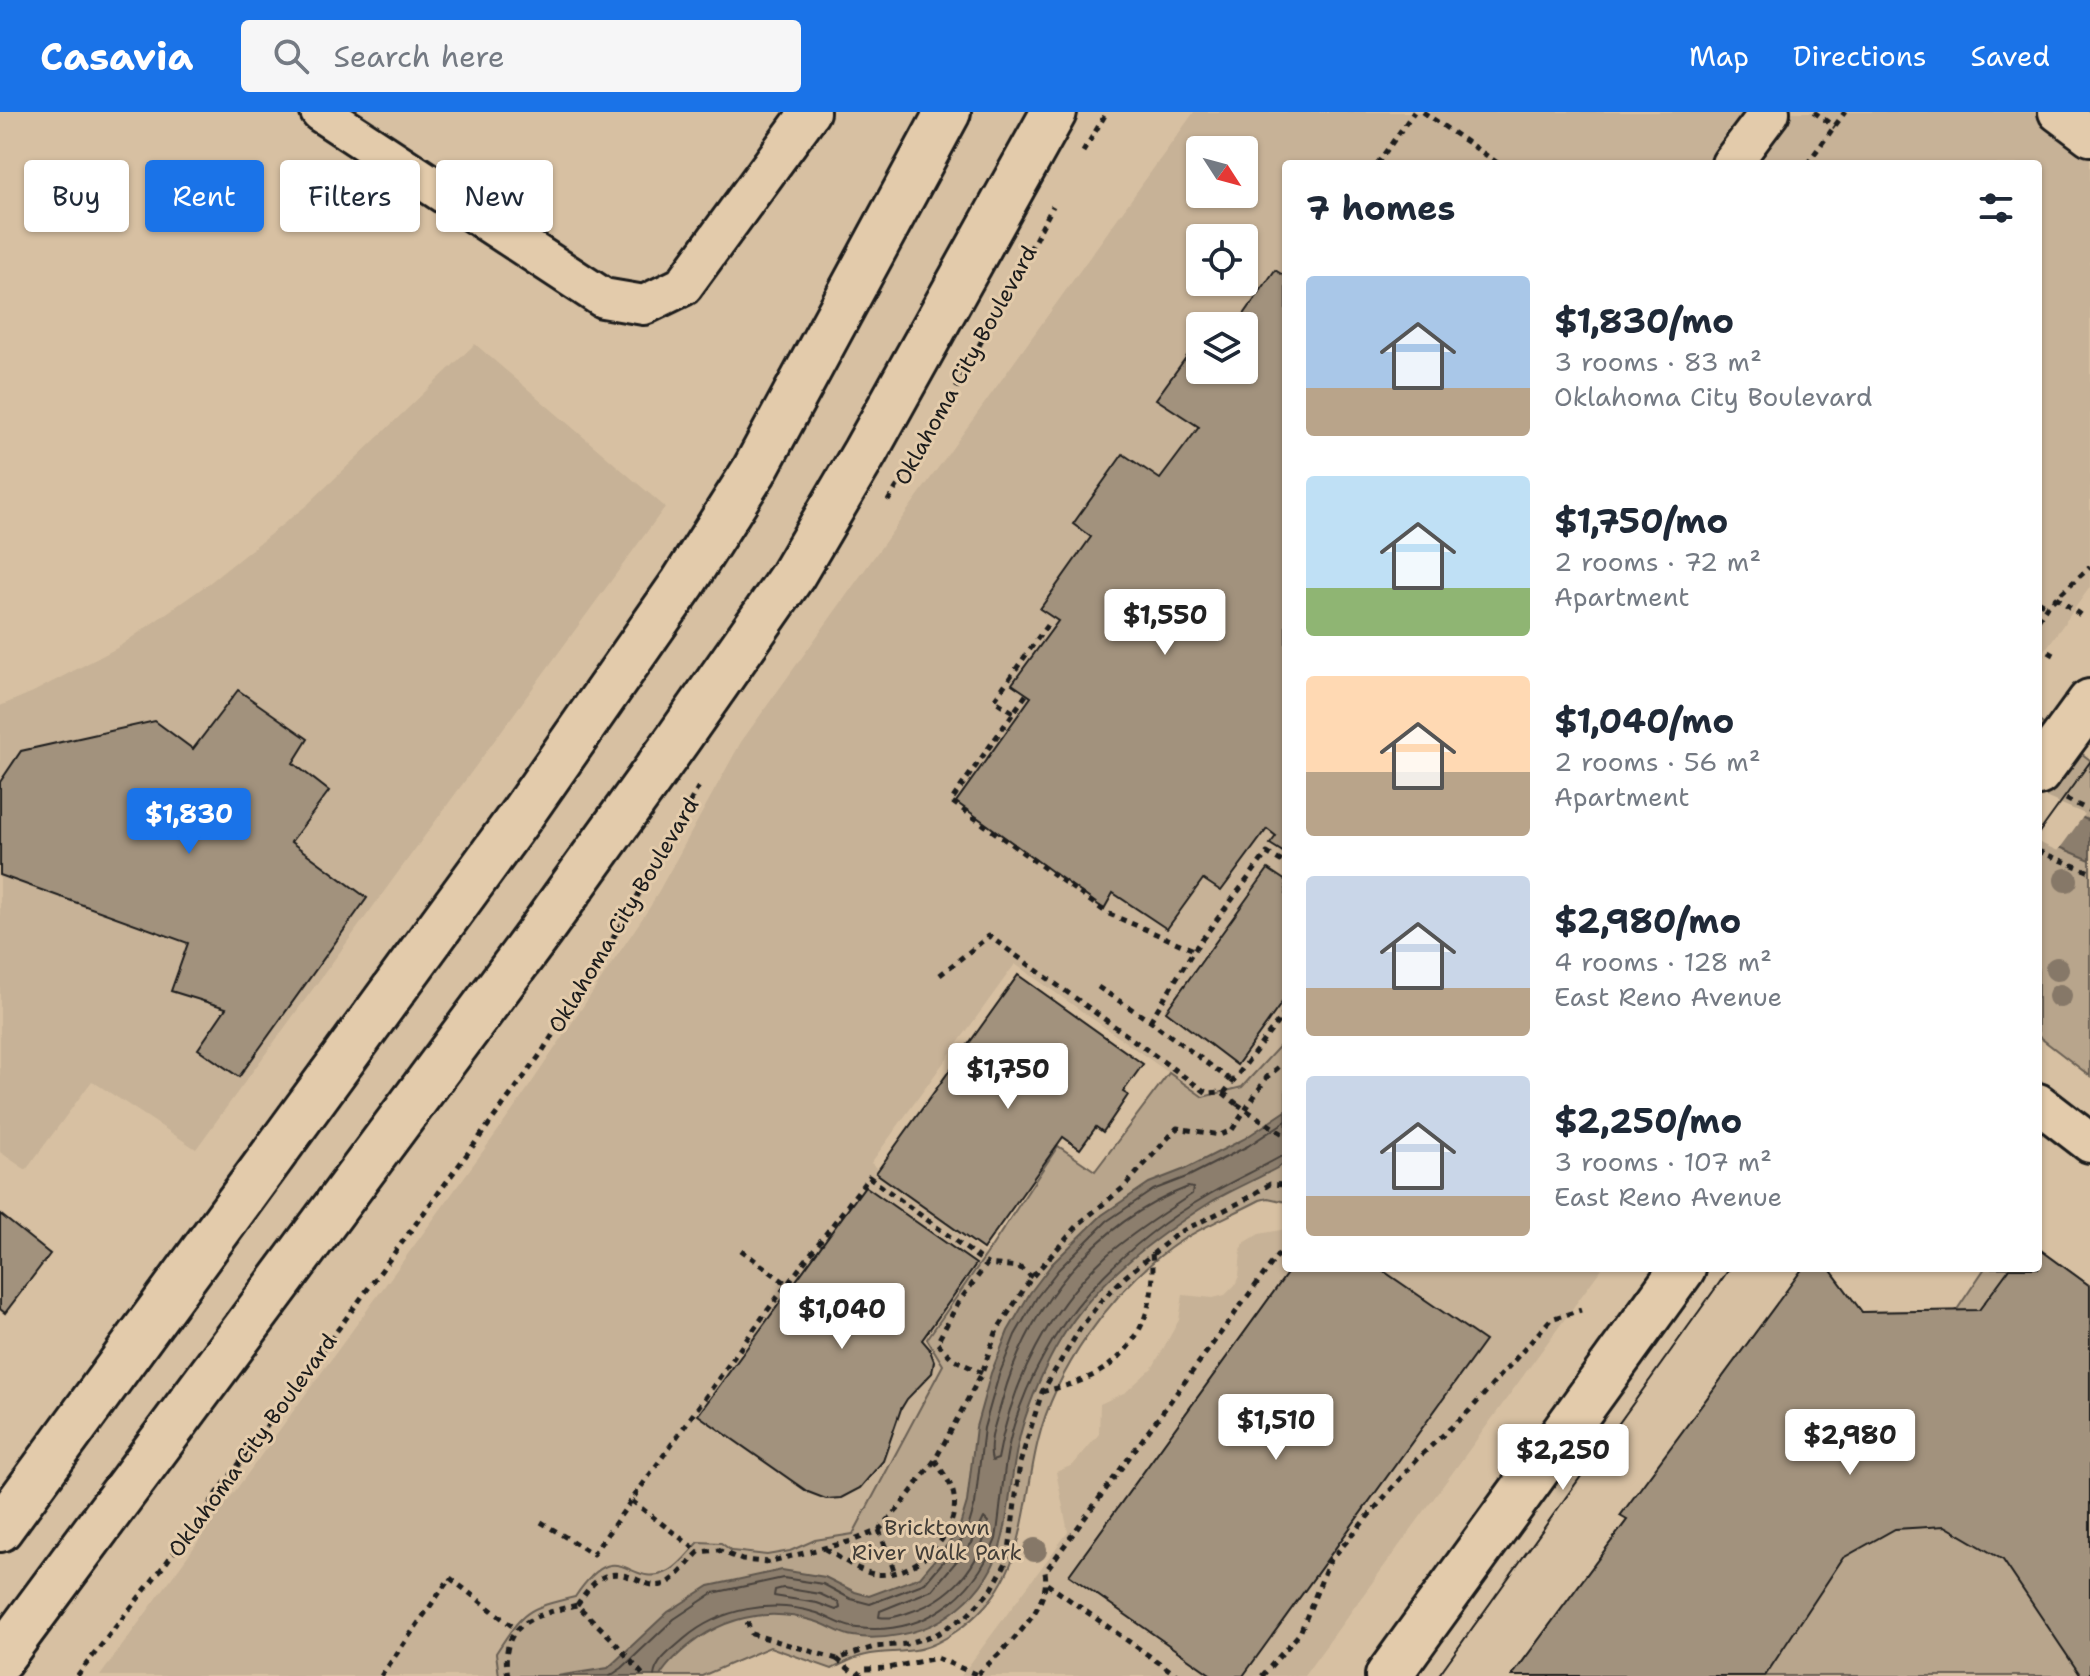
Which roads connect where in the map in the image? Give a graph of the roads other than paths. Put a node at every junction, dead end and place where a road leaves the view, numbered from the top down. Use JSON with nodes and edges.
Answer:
{"nodes":[{"id":1,"x":320,"y":112,"type":"edge"},
{"id":2,"x":810,"y":112,"type":"edge"},
{"id":3,"x":948,"y":112,"type":"edge"},
{"id":4,"x":1054,"y":112,"type":"edge"},
{"id":5,"x":1770,"y":112,"type":"edge"},
{"id":6,"x":1734,"y":160,"type":"edge"},
{"id":7,"x":2090,"y":702,"type":"edge"},
{"id":8,"x":2050,"y":756,"type":"edge"},
{"id":9,"x":2042,"y":1106,"type":"edge"},
{"id":10,"x":2090,"y":1143,"type":"edge"},
{"id":11,"x":1680,"y":1272,"type":"edge"},
{"id":12,"x":0,"y":1529,"type":"edge"},
{"id":13,"x":0,"y":1659,"type":"edge"},
{"id":14,"x":1388,"y":1676,"type":"edge"}],
"edges":[{"from":1,"to":2,"type":"street"},
{"from":3,"to":12,"type":"main road"},
{"from":4,"to":13,"type":"main road","name":"Oklahoma City Boulevard"},
{"from":5,"to":6,"type":"street"},
{"from":7,"to":8,"type":"main road"},
{"from":9,"to":10,"type":"street"},
{"from":11,"to":14,"type":"main road"}]}
